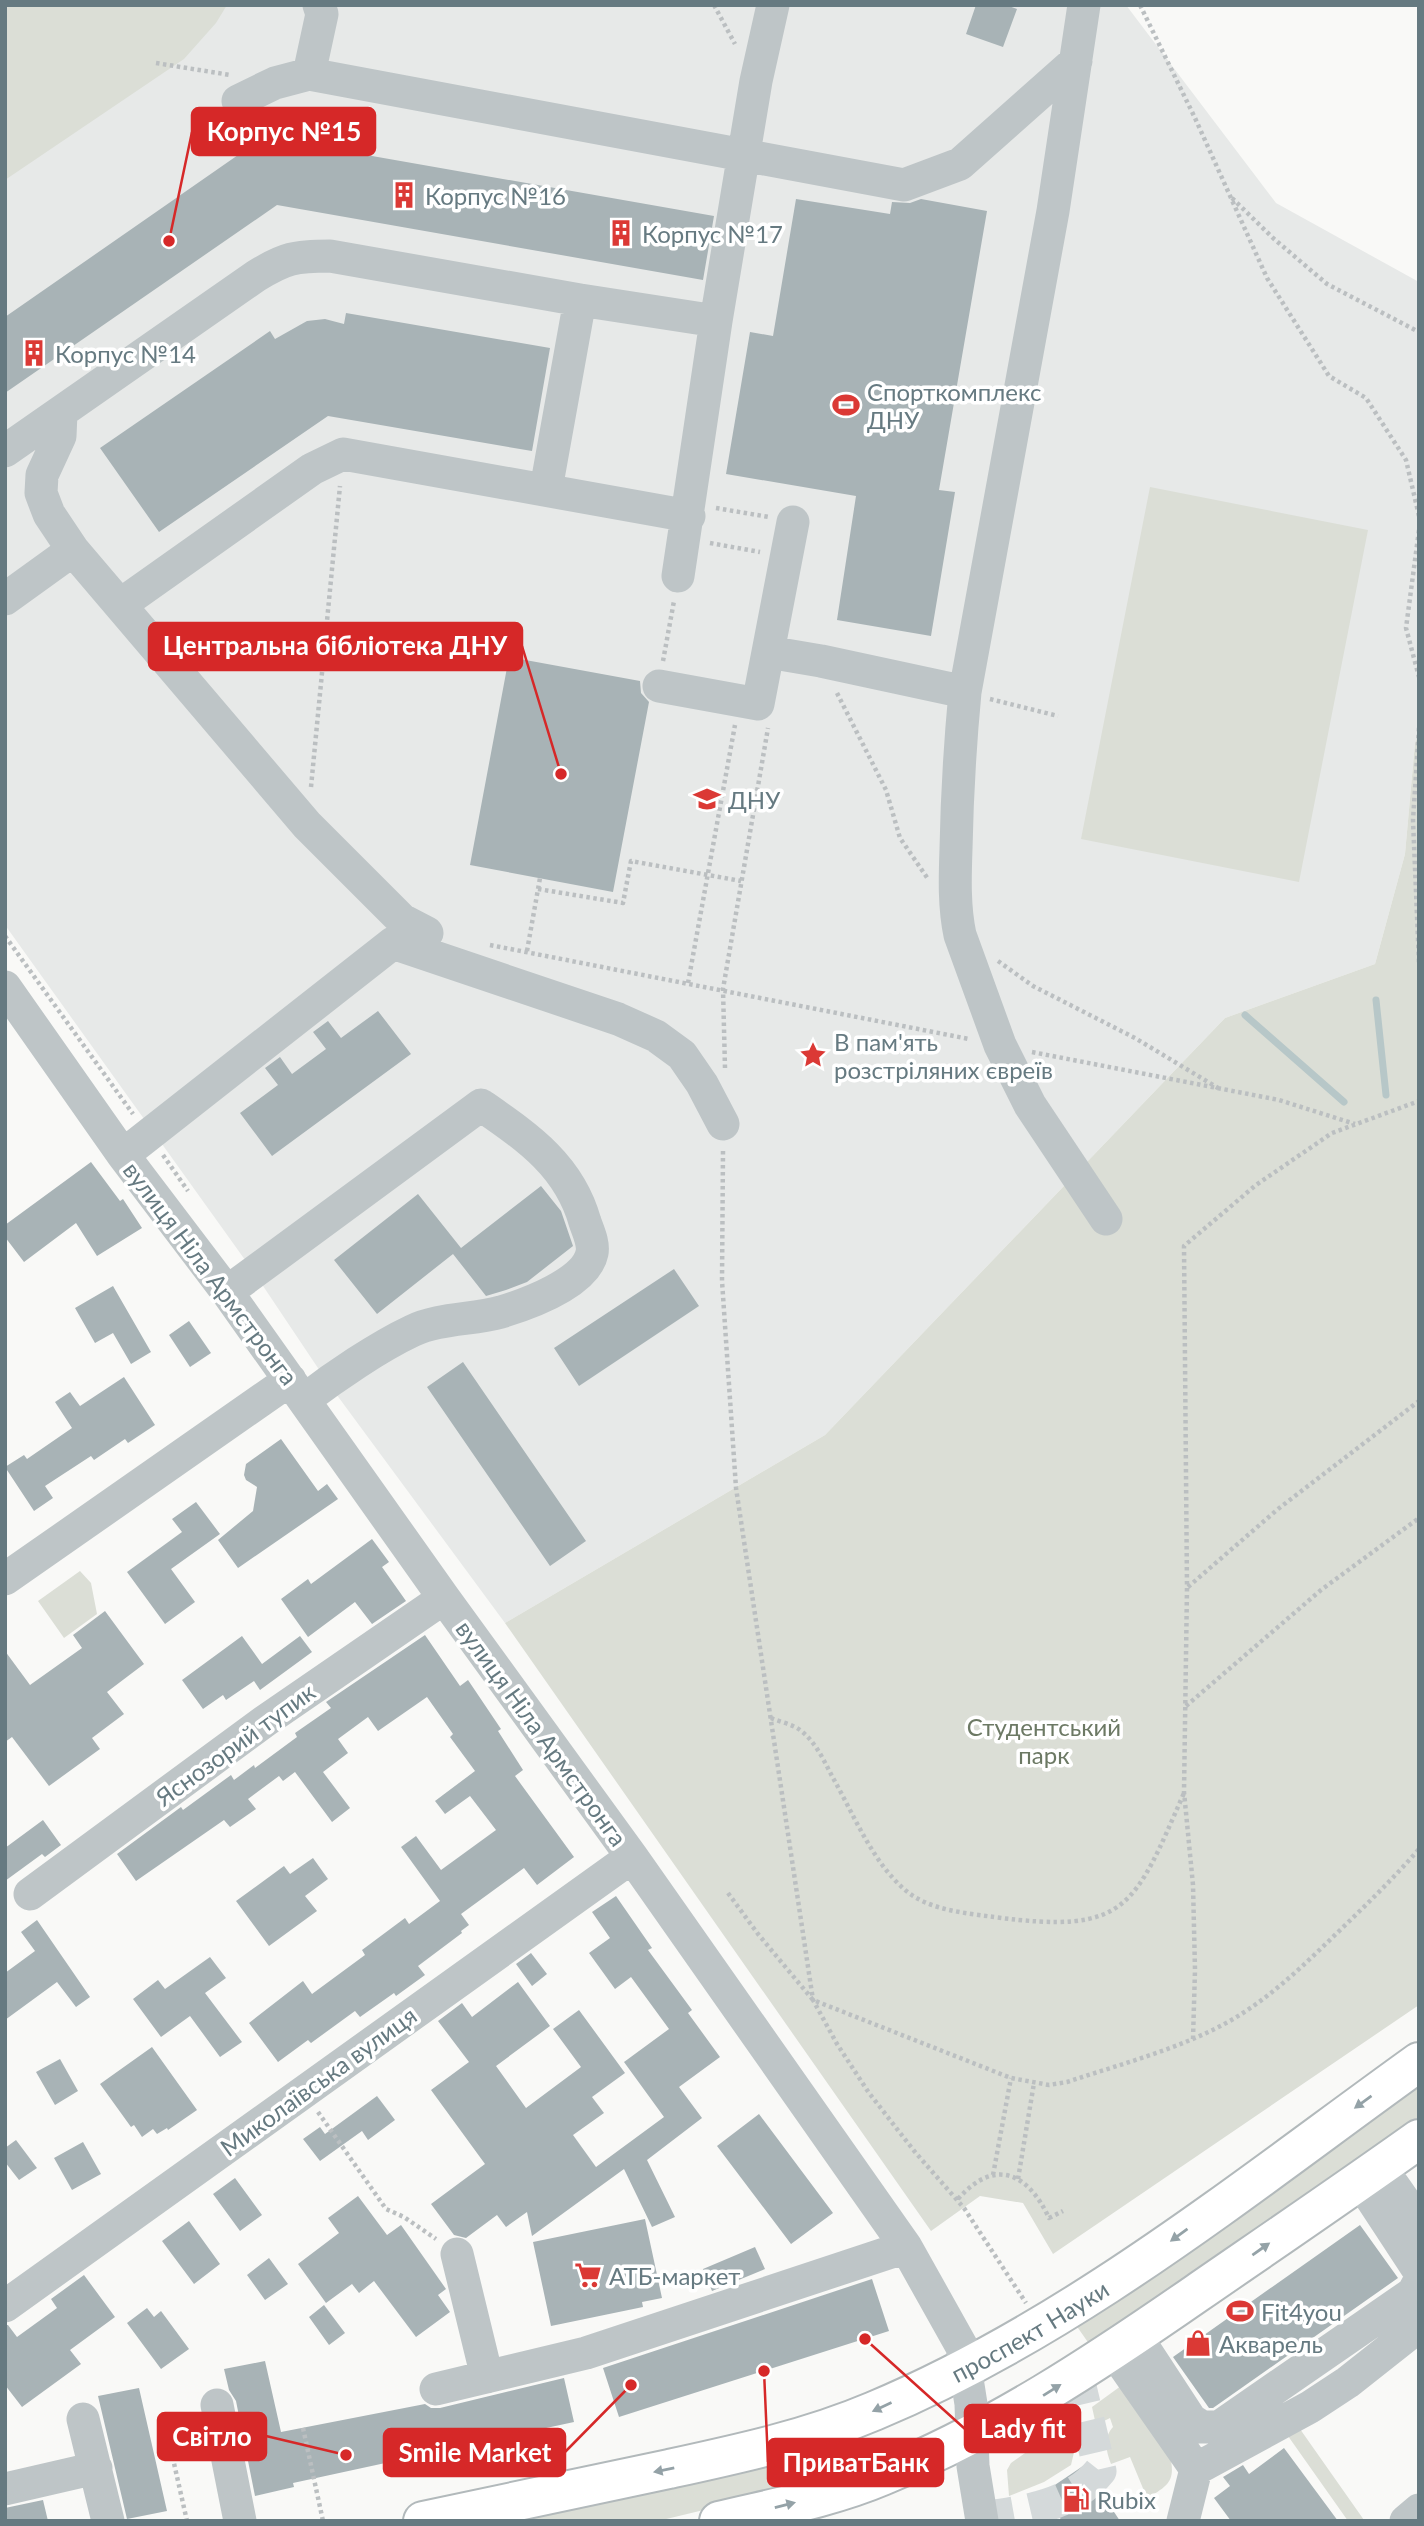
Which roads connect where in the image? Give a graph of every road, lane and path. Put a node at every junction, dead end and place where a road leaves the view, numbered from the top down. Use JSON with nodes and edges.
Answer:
{"nodes":[{"id":1,"x":319,"y":5,"type":"edge"},
{"id":2,"x":773,"y":5,"type":"edge"},
{"id":3,"x":1084,"y":5,"type":"edge"},
{"id":4,"x":1140,"y":5,"type":"edge"},
{"id":5,"x":1076,"y":61,"type":"junction"},
{"id":6,"x":156,"y":63,"type":"dead end"},
{"id":7,"x":309,"y":74,"type":"junction"},
{"id":8,"x":275,"y":83,"type":"junction"},
{"id":9,"x":238,"y":102,"type":"dead end"},
{"id":10,"x":744,"y":153,"type":"junction"},
{"id":11,"x":1229,"y":195,"type":"junction"},
{"id":12,"x":580,"y":300,"type":"junction"},
{"id":13,"x":716,"y":321,"type":"junction"},
{"id":14,"x":1419,"y":332,"type":"edge"},
{"id":15,"x":61,"y":412,"type":"junction"},
{"id":16,"x":5,"y":451,"type":"edge"},
{"id":17,"x":343,"y":454,"type":"junction"},
{"id":18,"x":546,"y":489,"type":"junction"},
{"id":19,"x":1419,"y":516,"type":"edge"},
{"id":20,"x":688,"y":519,"type":"junction"},
{"id":21,"x":793,"y":522,"type":"joint"},
{"id":22,"x":1419,"y":530,"type":"edge"},
{"id":23,"x":73,"y":550,"type":"junction"},
{"id":24,"x":786,"y":558,"type":"junction"},
{"id":25,"x":678,"y":576,"type":"joint"},
{"id":26,"x":5,"y":599,"type":"edge"},
{"id":27,"x":120,"y":605,"type":"junction"},
{"id":28,"x":768,"y":652,"type":"junction"},
{"id":29,"x":821,"y":661,"type":"junction"},
{"id":30,"x":662,"y":670,"type":"joint"},
{"id":31,"x":1419,"y":677,"type":"edge"},
{"id":32,"x":965,"y":692,"type":"junction"},
{"id":33,"x":749,"y":702,"type":"junction"},
{"id":34,"x":1058,"y":716,"type":"dead end"},
{"id":35,"x":1419,"y":728,"type":"edge"},
{"id":36,"x":307,"y":825,"type":"junction"},
{"id":37,"x":708,"y":876,"type":"junction"},
{"id":38,"x":540,"y":878,"type":"dead end"},
{"id":39,"x":741,"y":881,"type":"junction"},
{"id":40,"x":538,"y":889,"type":"junction"},
{"id":41,"x":958,"y":926,"type":"junction"},
{"id":42,"x":427,"y":933,"type":"dead end"},
{"id":43,"x":527,"y":951,"type":"dead end"},
{"id":44,"x":545,"y":955,"type":"dead end"},
{"id":45,"x":1419,"y":963,"type":"edge"},
{"id":46,"x":5,"y":987,"type":"edge"},
{"id":47,"x":725,"y":1076,"type":"dead end"},
{"id":48,"x":1220,"y":1090,"type":"dead end"},
{"id":49,"x":1419,"y":1101,"type":"edge"},
{"id":50,"x":723,"y":1124,"type":"joint"},
{"id":51,"x":123,"y":1155,"type":"junction"},
{"id":52,"x":1106,"y":1219,"type":"dead end"},
{"id":53,"x":227,"y":1292,"type":"junction"},
{"id":54,"x":297,"y":1390,"type":"junction"},
{"id":55,"x":1419,"y":1401,"type":"edge"},
{"id":56,"x":1419,"y":1518,"type":"edge"},
{"id":57,"x":5,"y":1579,"type":"edge"},
{"id":58,"x":1187,"y":1588,"type":"junction"},
{"id":59,"x":443,"y":1598,"type":"junction"},
{"id":60,"x":1186,"y":1706,"type":"junction"},
{"id":61,"x":771,"y":1718,"type":"junction"},
{"id":62,"x":1184,"y":1792,"type":"junction"},
{"id":63,"x":1419,"y":1849,"type":"edge"},
{"id":64,"x":632,"y":1857,"type":"junction"},
{"id":65,"x":728,"y":1893,"type":"dead end"},
{"id":66,"x":30,"y":1894,"type":"dead end"},
{"id":67,"x":813,"y":2000,"type":"junction"},
{"id":68,"x":1193,"y":2039,"type":"junction"},
{"id":69,"x":1419,"y":2062,"type":"edge"},
{"id":70,"x":1011,"y":2078,"type":"junction"},
{"id":71,"x":1034,"y":2083,"type":"junction"},
{"id":72,"x":304,"y":2092,"type":"junction"},
{"id":73,"x":1419,"y":2139,"type":"edge"},
{"id":74,"x":993,"y":2175,"type":"junction"},
{"id":75,"x":1369,"y":2175,"type":"junction"},
{"id":76,"x":1018,"y":2179,"type":"junction"},
{"id":77,"x":958,"y":2199,"type":"junction"},
{"id":78,"x":1063,"y":2211,"type":"dead end"},
{"id":79,"x":1419,"y":2222,"type":"edge"},
{"id":80,"x":906,"y":2247,"type":"junction"},
{"id":81,"x":457,"y":2254,"type":"joint"},
{"id":82,"x":1419,"y":2272,"type":"edge"},
{"id":83,"x":1419,"y":2282,"type":"edge"},
{"id":84,"x":5,"y":2306,"type":"edge"},
{"id":85,"x":1028,"y":2306,"type":"dead end"},
{"id":86,"x":1419,"y":2326,"type":"edge"},
{"id":87,"x":1124,"y":2343,"type":"junction"},
{"id":88,"x":966,"y":2368,"type":"junction"},
{"id":89,"x":486,"y":2377,"type":"junction"},
{"id":90,"x":436,"y":2389,"type":"dead end"},
{"id":91,"x":217,"y":2405,"type":"dead end"},
{"id":92,"x":83,"y":2419,"type":"dead end"},
{"id":93,"x":303,"y":2428,"type":"dead end"},
{"id":94,"x":972,"y":2436,"type":"junction"},
{"id":95,"x":171,"y":2450,"type":"dead end"},
{"id":96,"x":96,"y":2468,"type":"junction"},
{"id":97,"x":1196,"y":2469,"type":"junction"},
{"id":98,"x":5,"y":2489,"type":"edge"},
{"id":99,"x":1419,"y":2510,"type":"edge"},
{"id":100,"x":108,"y":2521,"type":"edge"},
{"id":101,"x":187,"y":2521,"type":"edge"},
{"id":102,"x":240,"y":2521,"type":"edge"},
{"id":103,"x":323,"y":2521,"type":"edge"},
{"id":104,"x":423,"y":2521,"type":"edge"},
{"id":105,"x":719,"y":2521,"type":"edge"},
{"id":106,"x":982,"y":2521,"type":"edge"},
{"id":107,"x":1183,"y":2521,"type":"edge"},
{"id":108,"x":1406,"y":2521,"type":"edge"}],
"edges":[{"from":1,"to":7,"type":"street"},
{"from":2,"to":10,"type":"street"},
{"from":3,"to":5,"type":"street"},
{"from":4,"to":11,"type":"path"},
{"from":5,"to":10,"type":"street"},
{"from":5,"to":32,"type":"street"},
{"from":6,"to":8,"type":"path"},
{"from":7,"to":8,"type":"street"},
{"from":7,"to":10,"type":"street"},
{"from":8,"to":9,"type":"street"},
{"from":10,"to":13,"type":"street"},
{"from":11,"to":14,"type":"path"},
{"from":11,"to":19,"type":"path"},
{"from":12,"to":13,"type":"street"},
{"from":12,"to":15,"type":"street"},
{"from":12,"to":18,"type":"street"},
{"from":13,"to":20,"type":"street"},
{"from":15,"to":16,"type":"street"},
{"from":15,"to":23,"type":"street"},
{"from":17,"to":18,"type":"street"},
{"from":17,"to":27,"type":"street"},
{"from":17,"to":36,"type":"path"},
{"from":18,"to":20,"type":"street"},
{"from":20,"to":21,"type":"path"},
{"from":20,"to":24,"type":"path"},
{"from":20,"to":25,"type":"street"},
{"from":21,"to":24,"type":"street"},
{"from":22,"to":31,"type":"path"},
{"from":23,"to":26,"type":"street"},
{"from":23,"to":27,"type":"street"},
{"from":24,"to":28,"type":"street"},
{"from":25,"to":30,"type":"path"},
{"from":27,"to":36,"type":"street"},
{"from":28,"to":29,"type":"street"},
{"from":28,"to":33,"type":"street"},
{"from":29,"to":32,"type":"street"},
{"from":29,"to":41,"type":"path"},
{"from":30,"to":33,"type":"street"},
{"from":32,"to":34,"type":"path"},
{"from":32,"to":41,"type":"street"},
{"from":33,"to":37,"type":"path"},
{"from":33,"to":39,"type":"path"},
{"from":35,"to":45,"type":"path"},
{"from":36,"to":42,"type":"street"},
{"from":37,"to":39,"type":"path"},
{"from":37,"to":40,"type":"path"},
{"from":37,"to":44,"type":"path"},
{"from":38,"to":40,"type":"path"},
{"from":39,"to":47,"type":"path"},
{"from":40,"to":43,"type":"path"},
{"from":41,"to":48,"type":"path"},
{"from":41,"to":52,"type":"street"},
{"from":46,"to":51,"type":"street","name":"вулиця Ніла Армстронга"},
{"from":49,"to":58,"type":"path"},
{"from":50,"to":51,"type":"street"},
{"from":50,"to":61,"type":"path"},
{"from":51,"to":53,"type":"street","name":"вулиця Ніла Армстронга"},
{"from":53,"to":54,"type":"street","name":"вулиця Ніла Армстронга"},
{"from":53,"to":54,"type":"street"},
{"from":54,"to":57,"type":"street"},
{"from":54,"to":59,"type":"street","name":"вулиця Ніла Армстронга"},
{"from":55,"to":58,"type":"path"},
{"from":56,"to":60,"type":"path"},
{"from":58,"to":60,"type":"path"},
{"from":59,"to":64,"type":"street","name":"вулиця Ніла Армстронга"},
{"from":59,"to":66,"type":"street","name":"Яснозорий тупик"},
{"from":60,"to":62,"type":"path"},
{"from":61,"to":62,"type":"path"},
{"from":61,"to":67,"type":"path"},
{"from":62,"to":68,"type":"path"},
{"from":63,"to":68,"type":"path"},
{"from":64,"to":72,"type":"street","name":"Миколаївська вулиця"},
{"from":64,"to":80,"type":"street","name":"вулиця Ніла Армстронга"},
{"from":65,"to":67,"type":"path"},
{"from":67,"to":70,"type":"path"},
{"from":67,"to":77,"type":"path"},
{"from":68,"to":71,"type":"path"},
{"from":69,"to":88,"type":"main road","name":"проспект Науки","one_way":true},
{"from":70,"to":71,"type":"path"},
{"from":70,"to":74,"type":"path"},
{"from":71,"to":76,"type":"path"},
{"from":72,"to":81,"type":"path"},
{"from":72,"to":84,"type":"street","name":"Миколаївська вулиця"},
{"from":73,"to":75,"type":"main road"},
{"from":74,"to":76,"type":"path"},
{"from":74,"to":77,"type":"path"},
{"from":75,"to":79,"type":"street"},
{"from":75,"to":82,"type":"street"},
{"from":87,"to":75,"type":"main road","one_way":true},
{"from":76,"to":78,"type":"path"},
{"from":77,"to":85,"type":"path"},
{"from":80,"to":88,"type":"street","name":"вулиця Ніла Армстронга"},
{"from":80,"to":89,"type":"street"},
{"from":81,"to":89,"type":"street"},
{"from":83,"to":87,"type":"street"},
{"from":86,"to":97,"type":"street"},
{"from":94,"to":87,"type":"main road","one_way":true},
{"from":87,"to":97,"type":"street"},
{"from":88,"to":94,"type":"street","name":"вулиця Ніла Армстронга"},
{"from":88,"to":104,"type":"main road","name":"проспект Науки","one_way":true},
{"from":89,"to":90,"type":"street"},
{"from":91,"to":102,"type":"street"},
{"from":92,"to":96,"type":"street"},
{"from":93,"to":103,"type":"path"},
{"from":105,"to":94,"type":"main road","one_way":true},
{"from":94,"to":106,"type":"street","name":"вулиця Ніла Армстронга"},
{"from":95,"to":101,"type":"path"},
{"from":96,"to":98,"type":"street"},
{"from":96,"to":100,"type":"street"},
{"from":97,"to":107,"type":"street"},
{"from":99,"to":108,"type":"street"}]}
